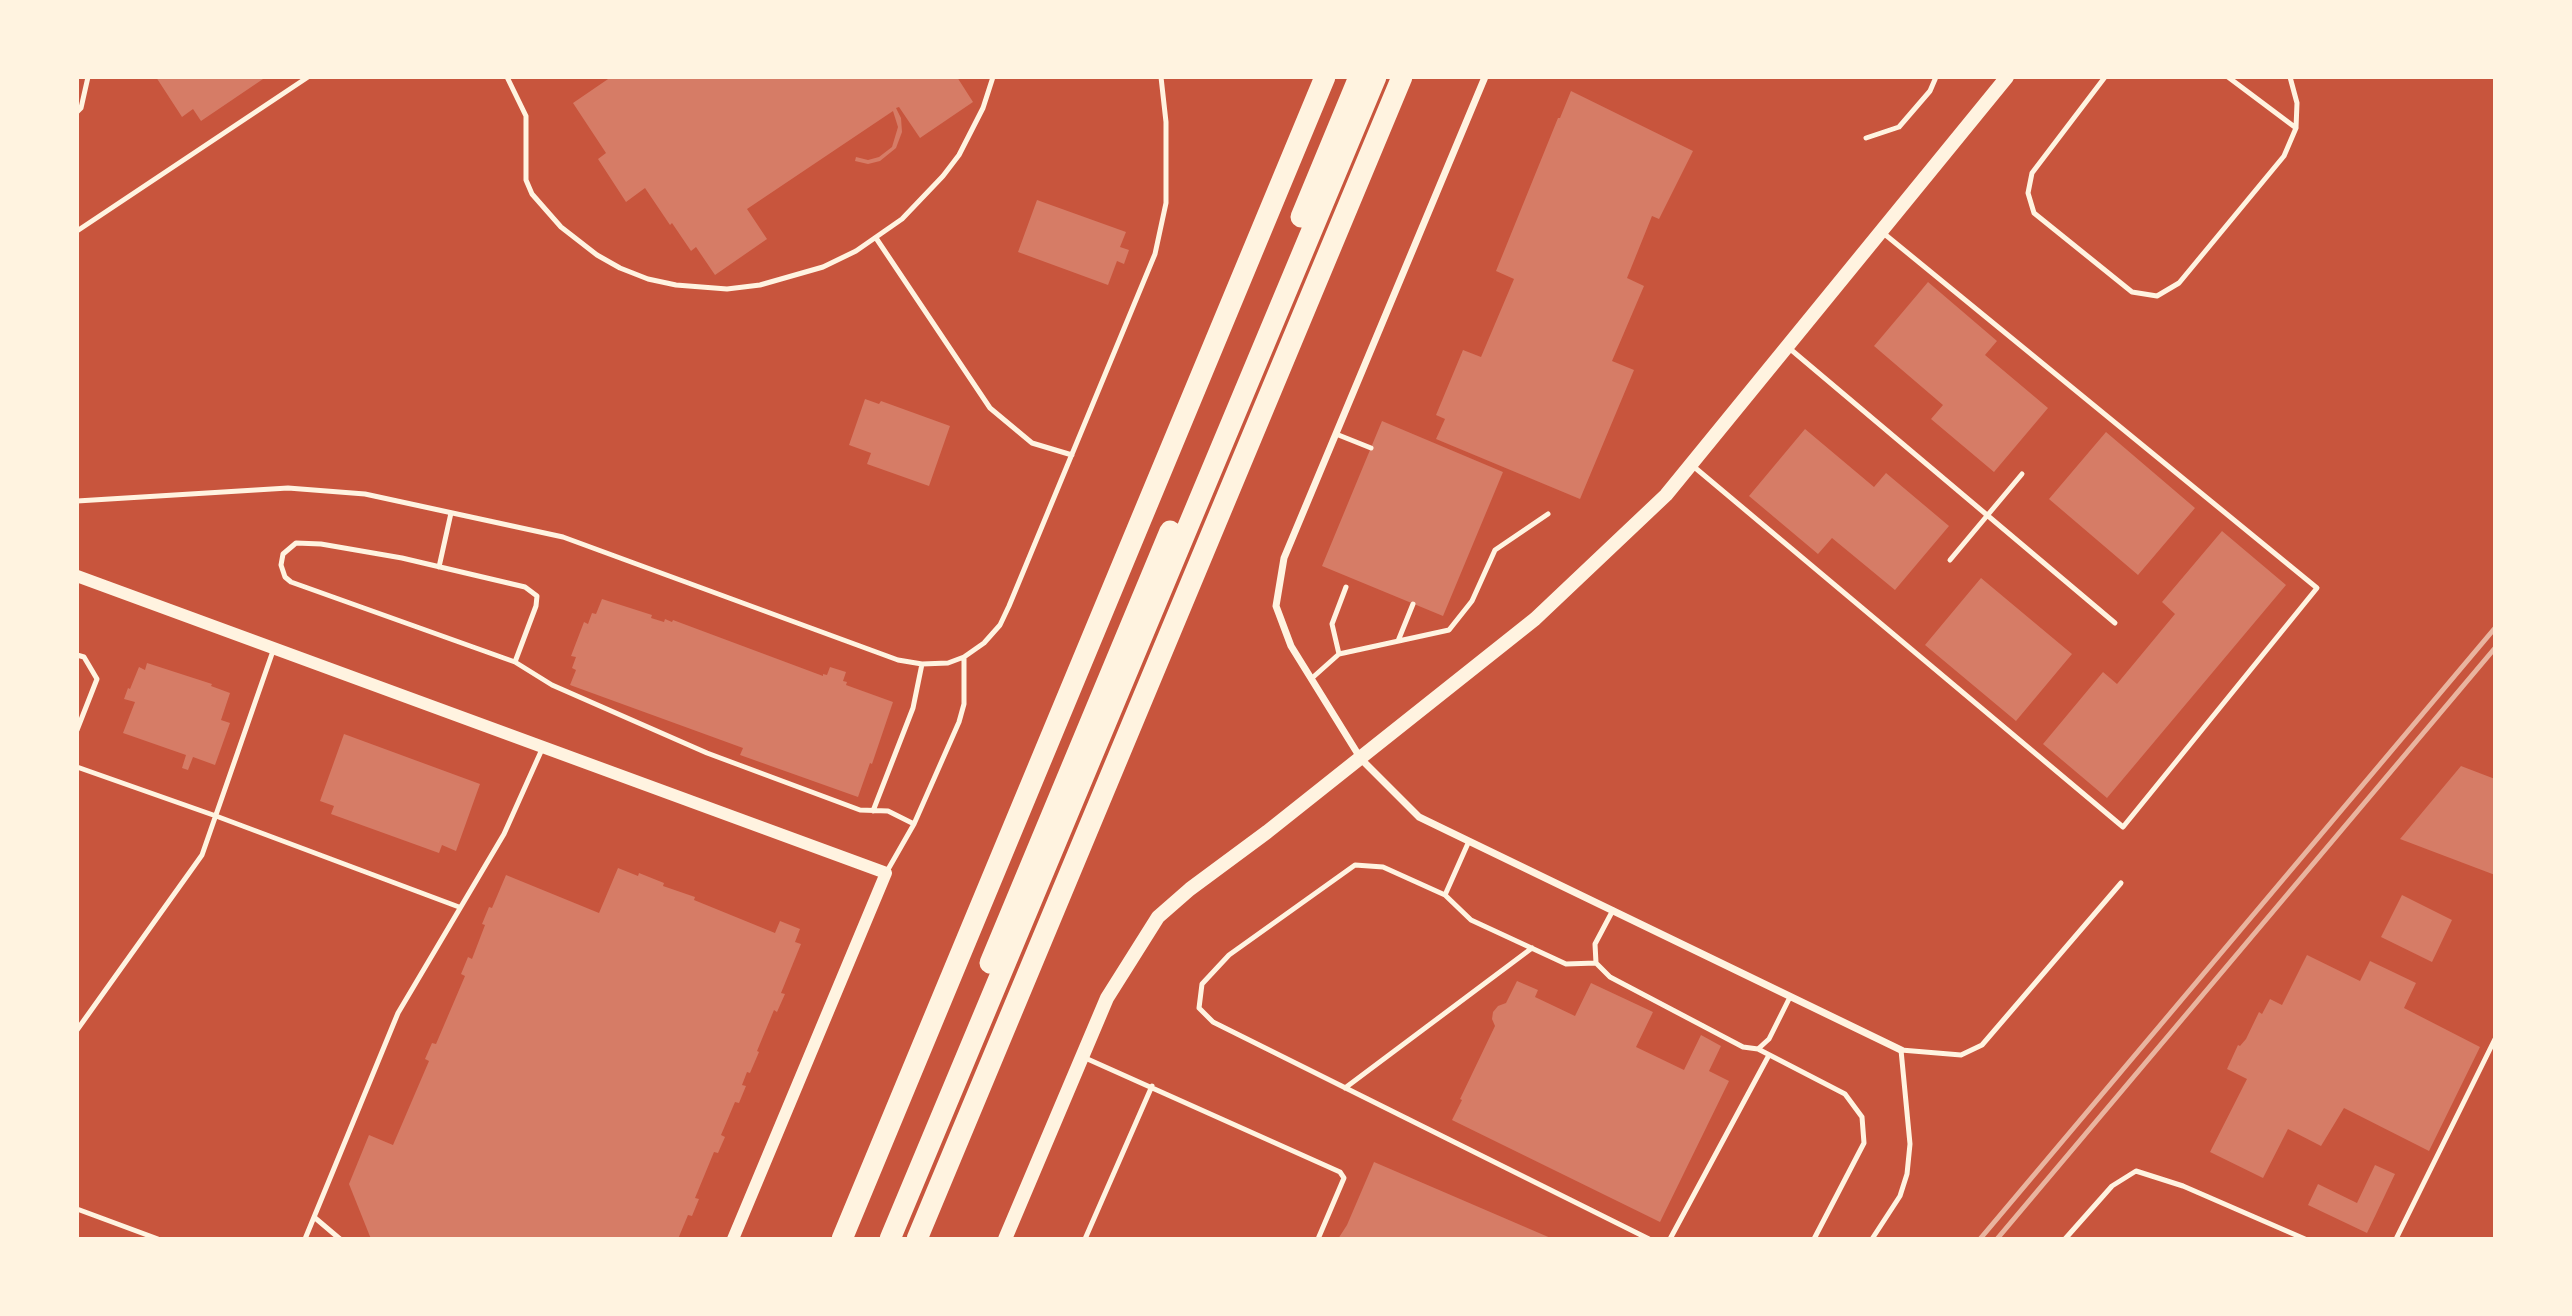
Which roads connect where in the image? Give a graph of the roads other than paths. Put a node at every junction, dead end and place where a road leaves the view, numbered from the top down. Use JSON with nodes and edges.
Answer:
{"nodes":[{"id":1,"x":88,"y":77,"type":"edge"},
{"id":2,"x":308,"y":77,"type":"edge"},
{"id":3,"x":507,"y":77,"type":"edge"},
{"id":4,"x":993,"y":77,"type":"edge"},
{"id":5,"x":1161,"y":77,"type":"edge"},
{"id":6,"x":1318,"y":77,"type":"edge"},
{"id":7,"x":1325,"y":77,"type":"edge"},
{"id":8,"x":1359,"y":77,"type":"edge"},
{"id":9,"x":1376,"y":77,"type":"edge"},
{"id":10,"x":1485,"y":77,"type":"edge"},
{"id":11,"x":1936,"y":77,"type":"edge"},
{"id":12,"x":2007,"y":77,"type":"edge"},
{"id":13,"x":2105,"y":77,"type":"edge"},
{"id":14,"x":2228,"y":77,"type":"edge"},
{"id":15,"x":2290,"y":77,"type":"edge"},
{"id":16,"x":1402,"y":81,"type":"edge"},
{"id":17,"x":77,"y":112,"type":"edge"},
{"id":18,"x":2296,"y":128,"type":"junction"},
{"id":19,"x":1866,"y":138,"type":"dead end"},
{"id":20,"x":1293,"y":153,"type":"junction"},
{"id":21,"x":77,"y":231,"type":"edge"},
{"id":22,"x":1881,"y":231,"type":"junction"},
{"id":23,"x":876,"y":238,"type":"junction"},
{"id":24,"x":1787,"y":346,"type":"junction"},
{"id":25,"x":1336,"y":434,"type":"junction"},
{"id":26,"x":1370,"y":448,"type":"dead end"},
{"id":27,"x":1072,"y":455,"type":"junction"},
{"id":28,"x":1691,"y":464,"type":"junction"},
{"id":29,"x":2022,"y":474,"type":"dead end"},
{"id":30,"x":77,"y":501,"type":"edge"},
{"id":31,"x":451,"y":513,"type":"junction"},
{"id":32,"x":1548,"y":514,"type":"dead end"},
{"id":33,"x":1987,"y":515,"type":"junction"},
{"id":34,"x":1950,"y":560,"type":"dead end"},
{"id":35,"x":439,"y":567,"type":"junction"},
{"id":36,"x":77,"y":576,"type":"edge"},
{"id":37,"x":1346,"y":587,"type":"dead end"},
{"id":38,"x":1413,"y":604,"type":"dead end"},
{"id":39,"x":2115,"y":624,"type":"dead end"},
{"id":40,"x":1398,"y":641,"type":"junction"},
{"id":41,"x":274,"y":648,"type":"junction"},
{"id":42,"x":77,"y":654,"type":"edge"},
{"id":43,"x":1339,"y":654,"type":"junction"},
{"id":44,"x":964,"y":657,"type":"junction"},
{"id":45,"x":515,"y":662,"type":"junction"},
{"id":46,"x":922,"y":664,"type":"junction"},
{"id":47,"x":1311,"y":679,"type":"junction"},
{"id":48,"x":77,"y":730,"type":"edge"},
{"id":49,"x":543,"y":747,"type":"junction"},
{"id":50,"x":1361,"y":759,"type":"junction"},
{"id":51,"x":77,"y":767,"type":"edge"},
{"id":52,"x":873,"y":811,"type":"junction"},
{"id":53,"x":216,"y":816,"type":"junction"},
{"id":54,"x":914,"y":824,"type":"junction"},
{"id":55,"x":1469,"y":841,"type":"junction"},
{"id":56,"x":886,"y":873,"type":"junction"},
{"id":57,"x":2121,"y":883,"type":"dead end"},
{"id":58,"x":1445,"y":895,"type":"junction"},
{"id":59,"x":459,"y":906,"type":"junction"},
{"id":60,"x":1613,"y":911,"type":"junction"},
{"id":61,"x":1532,"y":948,"type":"junction"},
{"id":62,"x":1596,"y":964,"type":"junction"},
{"id":63,"x":1790,"y":997,"type":"junction"},
{"id":64,"x":77,"y":1030,"type":"edge"},
{"id":65,"x":2495,"y":1039,"type":"edge"},
{"id":66,"x":1758,"y":1049,"type":"junction"},
{"id":67,"x":1902,"y":1051,"type":"junction"},
{"id":68,"x":1769,"y":1055,"type":"junction"},
{"id":69,"x":1083,"y":1057,"type":"junction"},
{"id":70,"x":1152,"y":1086,"type":"junction"},
{"id":71,"x":1345,"y":1088,"type":"junction"},
{"id":72,"x":77,"y":1209,"type":"edge"},
{"id":73,"x":314,"y":1217,"type":"junction"},
{"id":74,"x":158,"y":1239,"type":"edge"},
{"id":75,"x":305,"y":1239,"type":"edge"},
{"id":76,"x":340,"y":1239,"type":"edge"},
{"id":77,"x":733,"y":1239,"type":"edge"},
{"id":78,"x":842,"y":1239,"type":"edge"},
{"id":79,"x":874,"y":1239,"type":"edge"},
{"id":80,"x":890,"y":1239,"type":"edge"},
{"id":81,"x":917,"y":1239,"type":"edge"},
{"id":82,"x":1005,"y":1239,"type":"edge"},
{"id":83,"x":1085,"y":1239,"type":"edge"},
{"id":84,"x":1318,"y":1239,"type":"edge"},
{"id":85,"x":1649,"y":1239,"type":"edge"},
{"id":86,"x":1670,"y":1239,"type":"edge"},
{"id":87,"x":1814,"y":1239,"type":"edge"},
{"id":88,"x":1872,"y":1239,"type":"edge"},
{"id":89,"x":2066,"y":1239,"type":"edge"},
{"id":90,"x":2305,"y":1239,"type":"edge"},
{"id":91,"x":2396,"y":1239,"type":"edge"}],
"edges":[{"from":1,"to":17,"type":"lane"},
{"from":2,"to":21,"type":"lane"},
{"from":3,"to":23,"type":"lane"},
{"from":4,"to":23,"type":"lane"},
{"from":5,"to":27,"type":"lane"},
{"from":6,"to":20,"type":"highway"},
{"from":7,"to":20,"type":"highway"},
{"from":8,"to":79,"type":"highway"},
{"from":9,"to":80,"type":"highway"},
{"from":10,"to":25,"type":"street"},
{"from":11,"to":19,"type":"lane"},
{"from":12,"to":22,"type":"main road"},
{"from":13,"to":18,"type":"lane"},
{"from":14,"to":18,"type":"lane"},
{"from":15,"to":18,"type":"lane"},
{"from":16,"to":81,"type":"highway"},
{"from":20,"to":78,"type":"highway"},
{"from":22,"to":24,"type":"main road"},
{"from":22,"to":28,"type":"lane"},
{"from":23,"to":27,"type":"lane"},
{"from":24,"to":28,"type":"main road"},
{"from":24,"to":33,"type":"lane"},
{"from":25,"to":26,"type":"lane"},
{"from":25,"to":47,"type":"street"},
{"from":27,"to":44,"type":"lane"},
{"from":28,"to":50,"type":"main road"},
{"from":29,"to":33,"type":"lane"},
{"from":30,"to":31,"type":"lane"},
{"from":31,"to":35,"type":"lane"},
{"from":31,"to":46,"type":"lane"},
{"from":32,"to":40,"type":"lane"},
{"from":33,"to":34,"type":"lane"},
{"from":33,"to":39,"type":"lane"},
{"from":35,"to":45,"type":"lane"},
{"from":35,"to":45,"type":"lane"},
{"from":36,"to":41,"type":"street"},
{"from":37,"to":43,"type":"lane"},
{"from":38,"to":40,"type":"lane"},
{"from":40,"to":43,"type":"lane"},
{"from":41,"to":49,"type":"street"},
{"from":41,"to":53,"type":"lane"},
{"from":42,"to":48,"type":"lane"},
{"from":43,"to":47,"type":"lane"},
{"from":44,"to":46,"type":"lane"},
{"from":44,"to":54,"type":"lane"},
{"from":45,"to":52,"type":"lane"},
{"from":46,"to":52,"type":"lane"},
{"from":47,"to":50,"type":"street"},
{"from":49,"to":56,"type":"street"},
{"from":49,"to":59,"type":"lane"},
{"from":50,"to":55,"type":"street"},
{"from":50,"to":69,"type":"main road"},
{"from":51,"to":53,"type":"lane"},
{"from":52,"to":54,"type":"lane"},
{"from":53,"to":59,"type":"lane"},
{"from":53,"to":64,"type":"lane"},
{"from":54,"to":56,"type":"lane"},
{"from":55,"to":58,"type":"lane"},
{"from":55,"to":60,"type":"street"},
{"from":56,"to":77,"type":"street"},
{"from":57,"to":67,"type":"lane"},
{"from":58,"to":61,"type":"lane"},
{"from":58,"to":71,"type":"lane"},
{"from":59,"to":73,"type":"lane"},
{"from":60,"to":62,"type":"lane"},
{"from":60,"to":63,"type":"street"},
{"from":61,"to":62,"type":"lane"},
{"from":61,"to":71,"type":"lane"},
{"from":62,"to":66,"type":"lane"},
{"from":63,"to":66,"type":"lane"},
{"from":63,"to":67,"type":"street"},
{"from":65,"to":91,"type":"lane"},
{"from":66,"to":68,"type":"lane"},
{"from":67,"to":88,"type":"lane"},
{"from":68,"to":86,"type":"lane"},
{"from":68,"to":87,"type":"lane"},
{"from":69,"to":70,"type":"lane"},
{"from":69,"to":82,"type":"main road"},
{"from":70,"to":83,"type":"lane"},
{"from":70,"to":84,"type":"lane"},
{"from":71,"to":85,"type":"lane"},
{"from":72,"to":74,"type":"lane"},
{"from":73,"to":75,"type":"lane"},
{"from":73,"to":76,"type":"lane"},
{"from":89,"to":90,"type":"lane"}]}
